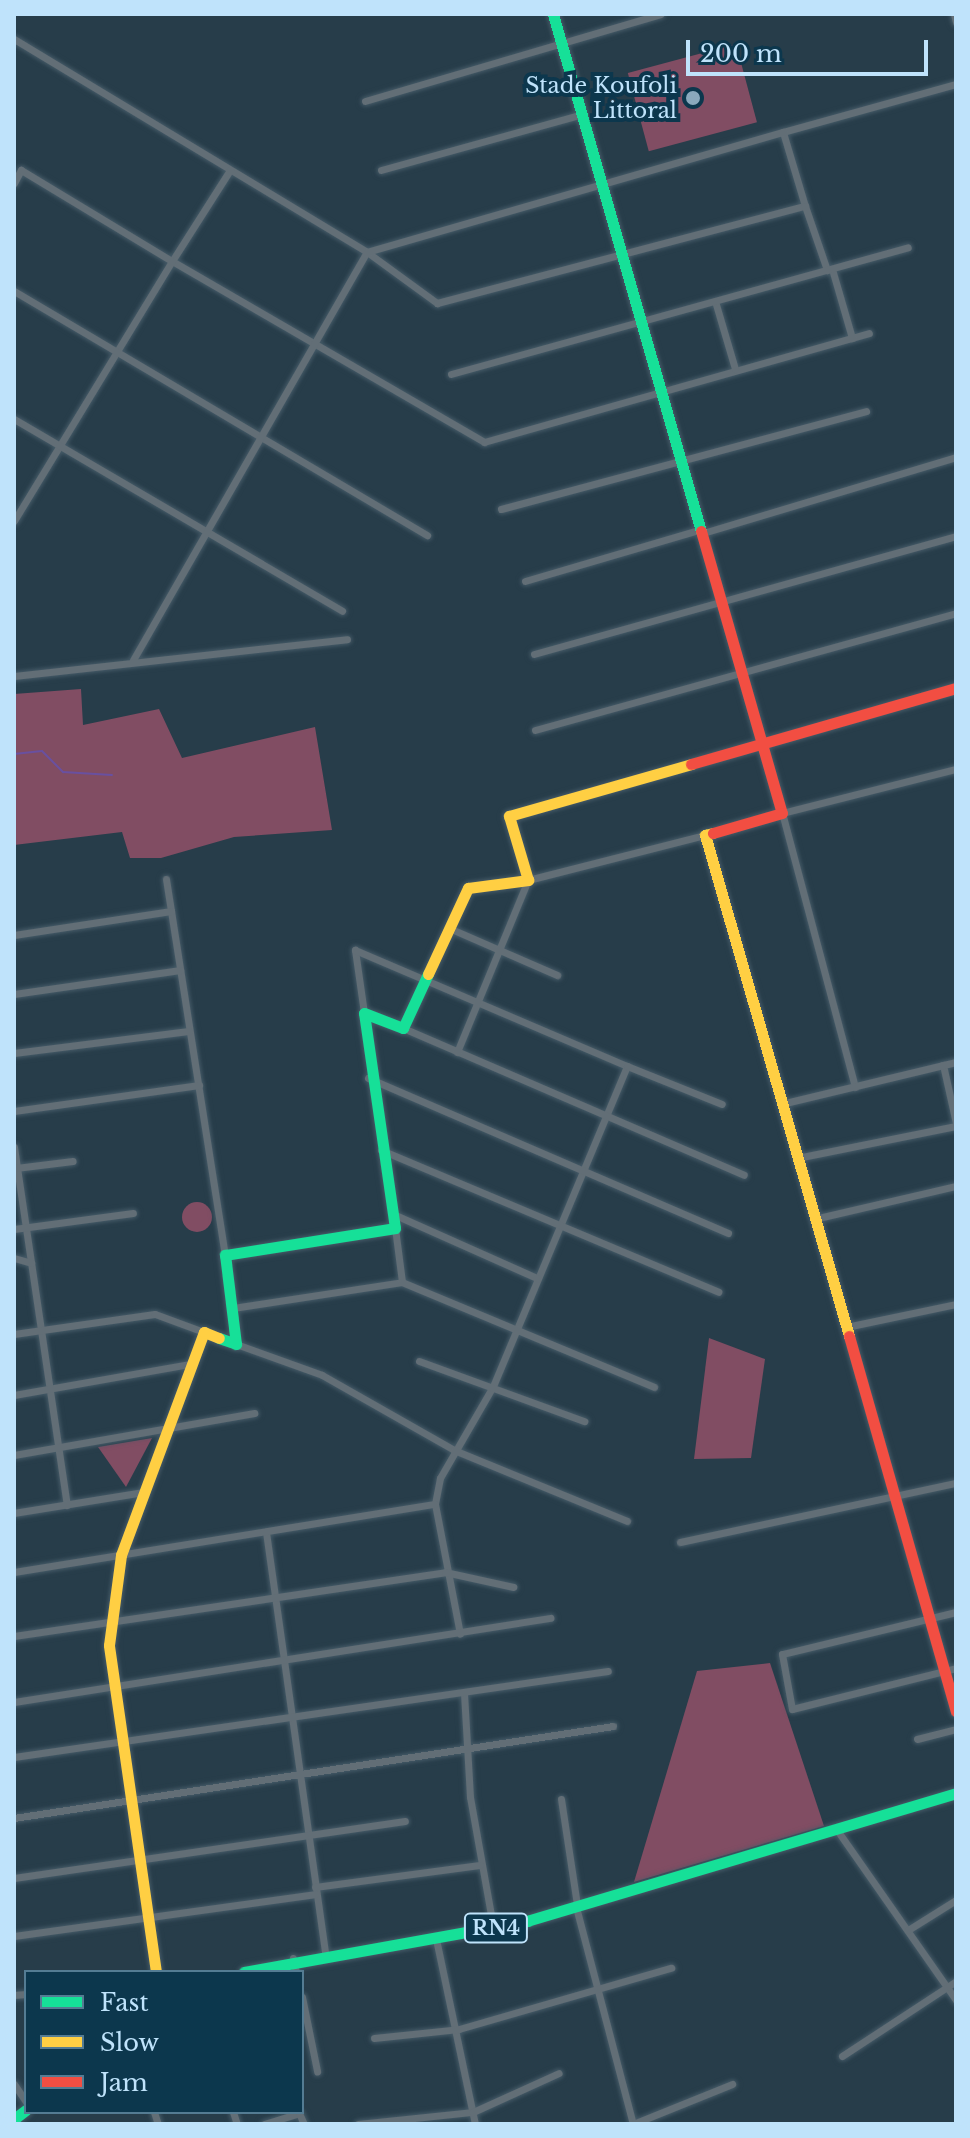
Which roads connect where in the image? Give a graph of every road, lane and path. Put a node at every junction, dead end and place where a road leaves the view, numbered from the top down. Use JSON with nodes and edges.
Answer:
{"nodes":[{"id":1,"x":553,"y":14,"type":"edge"},
{"id":2,"x":660,"y":14,"type":"edge"},
{"id":3,"x":954,"y":14,"type":"edge"},
{"id":4,"x":956,"y":22,"type":"edge"},
{"id":5,"x":14,"y":39,"type":"edge"},
{"id":6,"x":562,"y":41,"type":"junction"},
{"id":7,"x":956,"y":84,"type":"edge"},
{"id":8,"x":365,"y":101,"type":"dead end"},
{"id":9,"x":583,"y":114,"type":"junction"},
{"id":10,"x":783,"y":132,"type":"junction"},
{"id":11,"x":18,"y":168,"type":"edge"},
{"id":12,"x":230,"y":170,"type":"junction"},
{"id":13,"x":381,"y":170,"type":"dead end"},
{"id":14,"x":604,"y":182,"type":"junction"},
{"id":15,"x":14,"y":183,"type":"edge"},
{"id":16,"x":805,"y":206,"type":"junction"},
{"id":17,"x":908,"y":247,"type":"dead end"},
{"id":18,"x":367,"y":252,"type":"junction"},
{"id":19,"x":626,"y":256,"type":"junction"},
{"id":20,"x":172,"y":261,"type":"junction"},
{"id":21,"x":829,"y":270,"type":"junction"},
{"id":22,"x":14,"y":291,"type":"edge"},
{"id":23,"x":715,"y":301,"type":"junction"},
{"id":24,"x":643,"y":321,"type":"junction"},
{"id":25,"x":869,"y":333,"type":"dead end"},
{"id":26,"x":852,"y":338,"type":"junction"},
{"id":27,"x":313,"y":344,"type":"junction"},
{"id":28,"x":113,"y":352,"type":"junction"},
{"id":29,"x":735,"y":369,"type":"junction"},
{"id":30,"x":451,"y":374,"type":"dead end"},
{"id":31,"x":661,"y":389,"type":"junction"},
{"id":32,"x":866,"y":411,"type":"dead end"},
{"id":33,"x":14,"y":419,"type":"edge"},
{"id":34,"x":258,"y":435,"type":"junction"},
{"id":35,"x":57,"y":445,"type":"junction"},
{"id":36,"x":956,"y":457,"type":"edge"},
{"id":37,"x":681,"y":458,"type":"junction"},
{"id":38,"x":501,"y":509,"type":"dead end"},
{"id":39,"x":14,"y":521,"type":"edge"},
{"id":40,"x":202,"y":530,"type":"junction"},
{"id":41,"x":702,"y":531,"type":"junction"},
{"id":42,"x":427,"y":535,"type":"dead end"},
{"id":43,"x":956,"y":536,"type":"edge"},
{"id":44,"x":525,"y":581,"type":"dead end"},
{"id":45,"x":721,"y":600,"type":"junction"},
{"id":46,"x":342,"y":611,"type":"dead end"},
{"id":47,"x":956,"y":613,"type":"edge"},
{"id":48,"x":347,"y":639,"type":"dead end"},
{"id":49,"x":534,"y":654,"type":"dead end"},
{"id":50,"x":133,"y":660,"type":"junction"},
{"id":51,"x":743,"y":673,"type":"junction"},
{"id":52,"x":14,"y":676,"type":"edge"},
{"id":53,"x":956,"y":688,"type":"edge"},
{"id":54,"x":535,"y":730,"type":"dead end"},
{"id":55,"x":763,"y":741,"type":"junction"},
{"id":56,"x":956,"y":769,"type":"edge"},
{"id":57,"x":782,"y":813,"type":"junction"},
{"id":58,"x":705,"y":835,"type":"junction"},
{"id":59,"x":166,"y":879,"type":"dead end"},
{"id":60,"x":528,"y":880,"type":"junction"},
{"id":61,"x":171,"y":911,"type":"junction"},
{"id":62,"x":449,"y":928,"type":"junction"},
{"id":63,"x":14,"y":935,"type":"edge"},
{"id":64,"x":501,"y":950,"type":"junction"},
{"id":65,"x":180,"y":970,"type":"junction"},
{"id":66,"x":557,"y":975,"type":"dead end"},
{"id":67,"x":426,"y":978,"type":"junction"},
{"id":68,"x":14,"y":994,"type":"edge"},
{"id":69,"x":480,"y":1002,"type":"junction"},
{"id":70,"x":364,"y":1013,"type":"junction"},
{"id":71,"x":403,"y":1028,"type":"junction"},
{"id":72,"x":189,"y":1031,"type":"junction"},
{"id":73,"x":457,"y":1052,"type":"junction"},
{"id":74,"x":14,"y":1053,"type":"edge"},
{"id":75,"x":956,"y":1062,"type":"edge"},
{"id":76,"x":943,"y":1065,"type":"junction"},
{"id":77,"x":627,"y":1066,"type":"junction"},
{"id":78,"x":368,"y":1078,"type":"junction"},
{"id":79,"x":199,"y":1085,"type":"junction"},
{"id":80,"x":855,"y":1087,"type":"junction"},
{"id":81,"x":722,"y":1104,"type":"dead end"},
{"id":82,"x":781,"y":1104,"type":"junction"},
{"id":83,"x":14,"y":1111,"type":"edge"},
{"id":84,"x":605,"y":1117,"type":"junction"},
{"id":85,"x":956,"y":1124,"type":"edge"},
{"id":86,"x":14,"y":1147,"type":"edge"},
{"id":87,"x":379,"y":1149,"type":"junction"},
{"id":88,"x":797,"y":1158,"type":"junction"},
{"id":89,"x":73,"y":1161,"type":"dead end"},
{"id":90,"x":16,"y":1167,"type":"edge"},
{"id":91,"x":585,"y":1171,"type":"junction"},
{"id":92,"x":744,"y":1175,"type":"dead end"},
{"id":93,"x":956,"y":1186,"type":"edge"},
{"id":94,"x":133,"y":1213,"type":"dead end"},
{"id":95,"x":391,"y":1213,"type":"junction"},
{"id":96,"x":814,"y":1219,"type":"junction"},
{"id":97,"x":559,"y":1225,"type":"junction"},
{"id":98,"x":30,"y":1227,"type":"junction"},
{"id":99,"x":395,"y":1228,"type":"junction"},
{"id":100,"x":14,"y":1229,"type":"edge"},
{"id":101,"x":728,"y":1233,"type":"dead end"},
{"id":102,"x":225,"y":1255,"type":"junction"},
{"id":103,"x":14,"y":1258,"type":"edge"},
{"id":104,"x":31,"y":1263,"type":"junction"},
{"id":105,"x":537,"y":1278,"type":"junction"},
{"id":106,"x":402,"y":1282,"type":"junction"},
{"id":107,"x":718,"y":1292,"type":"dead end"},
{"id":108,"x":956,"y":1304,"type":"edge"},
{"id":109,"x":233,"y":1308,"type":"junction"},
{"id":110,"x":846,"y":1327,"type":"junction"},
{"id":111,"x":516,"y":1329,"type":"junction"},
{"id":112,"x":39,"y":1330,"type":"junction"},
{"id":113,"x":204,"y":1332,"type":"junction"},
{"id":114,"x":14,"y":1334,"type":"edge"},
{"id":115,"x":236,"y":1344,"type":"junction"},
{"id":116,"x":419,"y":1361,"type":"dead end"},
{"id":117,"x":190,"y":1364,"type":"junction"},
{"id":118,"x":654,"y":1387,"type":"dead end"},
{"id":119,"x":492,"y":1388,"type":"junction"},
{"id":120,"x":50,"y":1391,"type":"junction"},
{"id":121,"x":14,"y":1395,"type":"edge"},
{"id":122,"x":254,"y":1413,"type":"dead end"},
{"id":123,"x":584,"y":1421,"type":"dead end"},
{"id":124,"x":165,"y":1429,"type":"junction"},
{"id":125,"x":58,"y":1449,"type":"junction"},
{"id":126,"x":454,"y":1450,"type":"junction"},
{"id":127,"x":14,"y":1455,"type":"edge"},
{"id":128,"x":956,"y":1483,"type":"edge"},
{"id":129,"x":143,"y":1492,"type":"junction"},
{"id":130,"x":894,"y":1497,"type":"junction"},
{"id":131,"x":435,"y":1504,"type":"junction"},
{"id":132,"x":67,"y":1505,"type":"junction"},
{"id":133,"x":14,"y":1513,"type":"edge"},
{"id":134,"x":627,"y":1521,"type":"dead end"},
{"id":135,"x":266,"y":1532,"type":"junction"},
{"id":136,"x":680,"y":1542,"type":"dead end"},
{"id":137,"x":121,"y":1555,"type":"junction"},
{"id":138,"x":14,"y":1572,"type":"edge"},
{"id":139,"x":445,"y":1572,"type":"junction"},
{"id":140,"x":513,"y":1587,"type":"dead end"},
{"id":141,"x":272,"y":1594,"type":"junction"},
{"id":142,"x":956,"y":1612,"type":"edge"},
{"id":143,"x":550,"y":1618,"type":"dead end"},
{"id":144,"x":929,"y":1621,"type":"junction"},
{"id":145,"x":107,"y":1625,"type":"junction"},
{"id":146,"x":460,"y":1634,"type":"junction"},
{"id":147,"x":14,"y":1636,"type":"edge"},
{"id":148,"x":281,"y":1662,"type":"junction"},
{"id":149,"x":950,"y":1669,"type":"edge"},
{"id":150,"x":608,"y":1671,"type":"dead end"},
{"id":151,"x":117,"y":1687,"type":"junction"},
{"id":152,"x":464,"y":1693,"type":"junction"},
{"id":153,"x":14,"y":1702,"type":"edge"},
{"id":154,"x":956,"y":1711,"type":"edge"},
{"id":155,"x":288,"y":1719,"type":"junction"},
{"id":156,"x":613,"y":1726,"type":"dead end"},
{"id":157,"x":956,"y":1729,"type":"edge"},
{"id":158,"x":126,"y":1739,"type":"junction"},
{"id":159,"x":917,"y":1739,"type":"dead end"},
{"id":160,"x":467,"y":1751,"type":"junction"},
{"id":161,"x":14,"y":1757,"type":"edge"},
{"id":162,"x":296,"y":1774,"type":"junction"},
{"id":163,"x":956,"y":1793,"type":"edge"},
{"id":164,"x":133,"y":1798,"type":"junction"},
{"id":165,"x":561,"y":1799,"type":"dead end"},
{"id":166,"x":14,"y":1818,"type":"edge"},
{"id":167,"x":405,"y":1821,"type":"dead end"},
{"id":168,"x":837,"y":1830,"type":"junction"},
{"id":169,"x":306,"y":1835,"type":"junction"},
{"id":170,"x":140,"y":1859,"type":"junction"},
{"id":171,"x":480,"y":1865,"type":"junction"},
{"id":172,"x":14,"y":1878,"type":"edge"},
{"id":173,"x":315,"y":1890,"type":"junction"},
{"id":174,"x":956,"y":1900,"type":"edge"},
{"id":175,"x":576,"y":1907,"type":"junction"},
{"id":176,"x":147,"y":1918,"type":"junction"},
{"id":177,"x":494,"y":1929,"type":"junction"},
{"id":178,"x":908,"y":1930,"type":"junction"},
{"id":179,"x":14,"y":1936,"type":"edge"},
{"id":180,"x":436,"y":1939,"type":"junction"},
{"id":181,"x":325,"y":1953,"type":"junction"},
{"id":182,"x":293,"y":1958,"type":"junction"},
{"id":183,"x":671,"y":1968,"type":"dead end"},
{"id":184,"x":156,"y":1970,"type":"edge"},
{"id":185,"x":251,"y":1970,"type":"edge"},
{"id":186,"x":296,"y":1970,"type":"edge"},
{"id":187,"x":956,"y":1981,"type":"edge"},
{"id":188,"x":947,"y":1987,"type":"junction"},
{"id":189,"x":597,"y":1988,"type":"junction"},
{"id":190,"x":956,"y":2000,"type":"edge"},
{"id":191,"x":304,"y":2007,"type":"edge"},
{"id":192,"x":459,"y":2029,"type":"junction"},
{"id":193,"x":374,"y":2038,"type":"dead end"},
{"id":194,"x":842,"y":2056,"type":"dead end"},
{"id":195,"x":317,"y":2071,"type":"dead end"},
{"id":196,"x":559,"y":2073,"type":"dead end"},
{"id":197,"x":732,"y":2084,"type":"dead end"},
{"id":198,"x":473,"y":2112,"type":"junction"},
{"id":199,"x":296,"y":2114,"type":"edge"},
{"id":200,"x":264,"y":2124,"type":"edge"},
{"id":201,"x":358,"y":2124,"type":"edge"},
{"id":202,"x":475,"y":2124,"type":"edge"},
{"id":203,"x":633,"y":2124,"type":"edge"}],
"edges":[{"from":1,"to":6,"type":"main road"},
{"from":2,"to":6,"type":"street"},
{"from":3,"to":4,"type":"street"},
{"from":5,"to":12,"type":"street"},
{"from":6,"to":8,"type":"street"},
{"from":6,"to":9,"type":"main road"},
{"from":7,"to":10,"type":"street"},
{"from":9,"to":13,"type":"street"},
{"from":9,"to":14,"type":"main road"},
{"from":10,"to":14,"type":"street"},
{"from":10,"to":16,"type":"street"},
{"from":11,"to":15,"type":"street"},
{"from":11,"to":20,"type":"street"},
{"from":12,"to":18,"type":"street"},
{"from":12,"to":20,"type":"street"},
{"from":14,"to":18,"type":"street"},
{"from":14,"to":19,"type":"main road"},
{"from":16,"to":19,"type":"street"},
{"from":16,"to":21,"type":"street"},
{"from":17,"to":21,"type":"street"},
{"from":18,"to":19,"type":"street"},
{"from":18,"to":27,"type":"street"},
{"from":19,"to":24,"type":"main road"},
{"from":20,"to":27,"type":"street"},
{"from":20,"to":28,"type":"street"},
{"from":21,"to":23,"type":"street"},
{"from":21,"to":26,"type":"street"},
{"from":22,"to":28,"type":"street"},
{"from":23,"to":24,"type":"street"},
{"from":23,"to":29,"type":"street"},
{"from":24,"to":30,"type":"street"},
{"from":24,"to":31,"type":"main road"},
{"from":25,"to":26,"type":"street"},
{"from":26,"to":29,"type":"street"},
{"from":27,"to":31,"type":"street"},
{"from":27,"to":34,"type":"street"},
{"from":28,"to":34,"type":"street"},
{"from":28,"to":35,"type":"street"},
{"from":29,"to":31,"type":"street"},
{"from":31,"to":37,"type":"main road"},
{"from":32,"to":37,"type":"street"},
{"from":33,"to":35,"type":"street"},
{"from":34,"to":40,"type":"street"},
{"from":34,"to":42,"type":"street"},
{"from":35,"to":39,"type":"street"},
{"from":35,"to":40,"type":"street"},
{"from":36,"to":41,"type":"street"},
{"from":37,"to":38,"type":"street"},
{"from":37,"to":41,"type":"main road"},
{"from":40,"to":46,"type":"street"},
{"from":40,"to":50,"type":"street"},
{"from":41,"to":44,"type":"street"},
{"from":41,"to":45,"type":"main road"},
{"from":43,"to":45,"type":"street"},
{"from":45,"to":49,"type":"street"},
{"from":45,"to":51,"type":"main road"},
{"from":47,"to":51,"type":"street"},
{"from":48,"to":50,"type":"street"},
{"from":50,"to":52,"type":"street"},
{"from":51,"to":54,"type":"street"},
{"from":51,"to":55,"type":"main road"},
{"from":53,"to":55,"type":"main road"},
{"from":55,"to":57,"type":"main road"},
{"from":55,"to":60,"type":"main road"},
{"from":56,"to":57,"type":"street"},
{"from":57,"to":58,"type":"main road"},
{"from":57,"to":80,"type":"street"},
{"from":58,"to":60,"type":"street"},
{"from":58,"to":82,"type":"main road"},
{"from":59,"to":61,"type":"street"},
{"from":60,"to":62,"type":"main road"},
{"from":60,"to":64,"type":"street"},
{"from":61,"to":63,"type":"street"},
{"from":61,"to":65,"type":"street"},
{"from":62,"to":64,"type":"street"},
{"from":62,"to":67,"type":"main road"},
{"from":64,"to":66,"type":"street"},
{"from":64,"to":69,"type":"street"},
{"from":65,"to":68,"type":"street"},
{"from":65,"to":72,"type":"street"},
{"from":67,"to":69,"type":"street"},
{"from":67,"to":70,"type":"street"},
{"from":67,"to":71,"type":"main road"},
{"from":69,"to":73,"type":"street"},
{"from":69,"to":77,"type":"street"},
{"from":70,"to":71,"type":"main road"},
{"from":70,"to":78,"type":"main road"},
{"from":71,"to":73,"type":"street"},
{"from":72,"to":74,"type":"street"},
{"from":72,"to":79,"type":"street"},
{"from":73,"to":84,"type":"street"},
{"from":75,"to":76,"type":"street"},
{"from":76,"to":80,"type":"street"},
{"from":76,"to":85,"type":"street"},
{"from":77,"to":81,"type":"street"},
{"from":77,"to":84,"type":"street"},
{"from":78,"to":87,"type":"main road"},
{"from":78,"to":91,"type":"street"},
{"from":79,"to":83,"type":"street"},
{"from":79,"to":102,"type":"street"},
{"from":80,"to":82,"type":"street"},
{"from":82,"to":88,"type":"main road"},
{"from":84,"to":91,"type":"street"},
{"from":84,"to":92,"type":"street"},
{"from":85,"to":88,"type":"street"},
{"from":86,"to":90,"type":"street"},
{"from":87,"to":95,"type":"main road"},
{"from":87,"to":97,"type":"street"},
{"from":88,"to":96,"type":"main road"},
{"from":89,"to":90,"type":"street"},
{"from":90,"to":98,"type":"street"},
{"from":91,"to":97,"type":"street"},
{"from":91,"to":101,"type":"street"},
{"from":93,"to":96,"type":"street"},
{"from":94,"to":98,"type":"street"},
{"from":95,"to":99,"type":"main road"},
{"from":95,"to":105,"type":"street"},
{"from":96,"to":110,"type":"main road"},
{"from":97,"to":105,"type":"street"},
{"from":97,"to":107,"type":"street"},
{"from":98,"to":100,"type":"street"},
{"from":98,"to":104,"type":"street"},
{"from":99,"to":102,"type":"main road"},
{"from":99,"to":106,"type":"street"},
{"from":102,"to":109,"type":"main road"},
{"from":103,"to":104,"type":"street"},
{"from":104,"to":112,"type":"street"},
{"from":105,"to":111,"type":"street"},
{"from":106,"to":109,"type":"street"},
{"from":106,"to":111,"type":"street"},
{"from":108,"to":110,"type":"street"},
{"from":109,"to":115,"type":"main road"},
{"from":110,"to":130,"type":"main road"},
{"from":111,"to":118,"type":"street"},
{"from":111,"to":119,"type":"street"},
{"from":112,"to":113,"type":"street"},
{"from":112,"to":114,"type":"street"},
{"from":112,"to":120,"type":"street"},
{"from":113,"to":115,"type":"main road"},
{"from":113,"to":117,"type":"main road"},
{"from":115,"to":126,"type":"street"},
{"from":116,"to":119,"type":"street"},
{"from":117,"to":120,"type":"street"},
{"from":117,"to":124,"type":"main road"},
{"from":119,"to":123,"type":"street"},
{"from":119,"to":126,"type":"street"},
{"from":120,"to":121,"type":"street"},
{"from":120,"to":125,"type":"street"},
{"from":122,"to":124,"type":"street"},
{"from":124,"to":125,"type":"street"},
{"from":124,"to":129,"type":"main road"},
{"from":125,"to":127,"type":"street"},
{"from":125,"to":132,"type":"street"},
{"from":126,"to":131,"type":"street"},
{"from":126,"to":134,"type":"street"},
{"from":128,"to":130,"type":"street"},
{"from":129,"to":132,"type":"street"},
{"from":129,"to":137,"type":"main road"},
{"from":130,"to":136,"type":"street"},
{"from":130,"to":144,"type":"main road"},
{"from":131,"to":135,"type":"street"},
{"from":131,"to":139,"type":"street"},
{"from":132,"to":133,"type":"street"},
{"from":135,"to":137,"type":"street"},
{"from":135,"to":141,"type":"street"},
{"from":137,"to":138,"type":"street"},
{"from":137,"to":145,"type":"main road"},
{"from":139,"to":140,"type":"street"},
{"from":139,"to":141,"type":"street"},
{"from":139,"to":146,"type":"street"},
{"from":141,"to":145,"type":"street"},
{"from":141,"to":148,"type":"street"},
{"from":142,"to":144,"type":"street"},
{"from":143,"to":146,"type":"street"},
{"from":144,"to":149,"type":"main road"},
{"from":144,"to":149,"type":"street"},
{"from":145,"to":147,"type":"street"},
{"from":145,"to":151,"type":"main road"},
{"from":146,"to":148,"type":"street"},
{"from":148,"to":151,"type":"street"},
{"from":148,"to":155,"type":"street"},
{"from":149,"to":154,"type":"main road"},
{"from":150,"to":152,"type":"street"},
{"from":151,"to":153,"type":"street"},
{"from":151,"to":158,"type":"main road"},
{"from":152,"to":155,"type":"street"},
{"from":152,"to":160,"type":"street"},
{"from":155,"to":158,"type":"street"},
{"from":155,"to":162,"type":"street"},
{"from":156,"to":160,"type":"street"},
{"from":157,"to":159,"type":"street"},
{"from":158,"to":161,"type":"street"},
{"from":158,"to":164,"type":"main road"},
{"from":160,"to":162,"type":"street"},
{"from":160,"to":171,"type":"street"},
{"from":162,"to":164,"type":"street"},
{"from":162,"to":169,"type":"street"},
{"from":163,"to":168,"type":"main road","number":"RN4"},
{"from":164,"to":166,"type":"street"},
{"from":164,"to":170,"type":"main road"},
{"from":165,"to":175,"type":"street"},
{"from":167,"to":169,"type":"street"},
{"from":168,"to":175,"type":"main road","number":"RN4"},
{"from":168,"to":178,"type":"street"},
{"from":169,"to":170,"type":"street"},
{"from":169,"to":173,"type":"street"},
{"from":170,"to":172,"type":"street"},
{"from":170,"to":176,"type":"main road"},
{"from":171,"to":173,"type":"street"},
{"from":171,"to":177,"type":"street"},
{"from":173,"to":176,"type":"street"},
{"from":173,"to":181,"type":"street"},
{"from":174,"to":178,"type":"street"},
{"from":175,"to":177,"type":"main road","number":"RN4"},
{"from":175,"to":189,"type":"street"},
{"from":176,"to":179,"type":"street"},
{"from":176,"to":184,"type":"main road"},
{"from":177,"to":180,"type":"main road","number":"RN4"},
{"from":178,"to":188,"type":"street"},
{"from":180,"to":181,"type":"main road","number":"RN4"},
{"from":180,"to":192,"type":"street"},
{"from":181,"to":182,"type":"main road","number":"RN4"},
{"from":182,"to":185,"type":"main road","number":"RN4"},
{"from":182,"to":186,"type":"street"},
{"from":183,"to":189,"type":"street"},
{"from":187,"to":188,"type":"street"},
{"from":188,"to":190,"type":"street"},
{"from":188,"to":194,"type":"street"},
{"from":189,"to":192,"type":"street"},
{"from":189,"to":203,"type":"street"},
{"from":191,"to":195,"type":"street"},
{"from":192,"to":193,"type":"street"},
{"from":192,"to":198,"type":"street"},
{"from":196,"to":198,"type":"street"},
{"from":197,"to":203,"type":"street"},
{"from":198,"to":201,"type":"street"},
{"from":198,"to":202,"type":"street"},
{"from":199,"to":200,"type":"street"}]}
